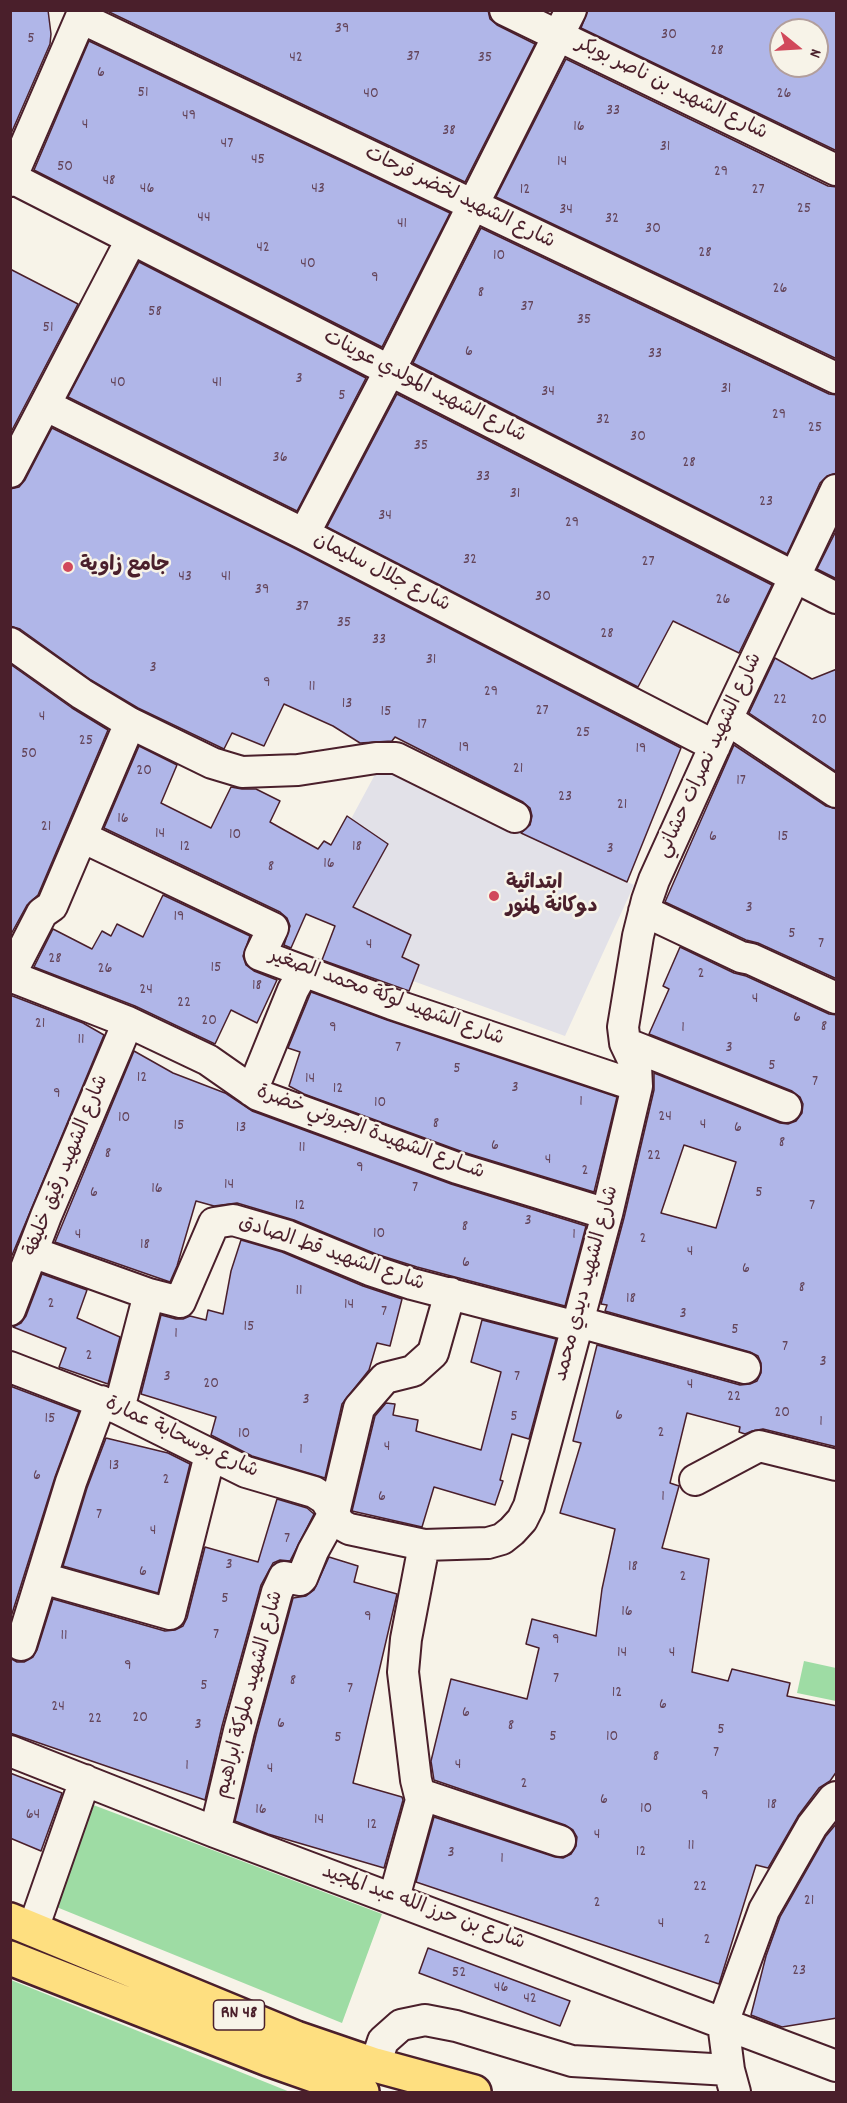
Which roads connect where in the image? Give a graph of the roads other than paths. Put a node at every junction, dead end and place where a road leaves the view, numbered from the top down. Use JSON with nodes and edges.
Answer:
{"nodes":[{"id":1,"x":505,"y":10,"type":"edge"},
{"id":2,"x":83,"y":14,"type":"edge"},
{"id":3,"x":565,"y":23,"type":"edge"},
{"id":4,"x":837,"y":170,"type":"edge"},
{"id":5,"x":11,"y":180,"type":"edge"},
{"id":6,"x":474,"y":206,"type":"junction"},
{"id":7,"x":131,"y":240,"type":"junction"},
{"id":8,"x":390,"y":370,"type":"junction"},
{"id":9,"x":837,"y":378,"type":"edge"},
{"id":10,"x":45,"y":405,"type":"junction"},
{"id":11,"x":10,"y":472,"type":"edge"},
{"id":12,"x":837,"y":490,"type":"edge"},
{"id":13,"x":304,"y":534,"type":"junction"},
{"id":14,"x":794,"y":577,"type":"junction"},
{"id":15,"x":837,"y":598,"type":"edge"},
{"id":16,"x":10,"y":643,"type":"edge"},
{"id":17,"x":130,"y":723,"type":"junction"},
{"id":18,"x":721,"y":733,"type":"junction"},
{"id":19,"x":837,"y":792,"type":"edge"},
{"id":20,"x":516,"y":817,"type":"dead end"},
{"id":21,"x":82,"y":837,"type":"junction"},
{"id":22,"x":644,"y":911,"type":"junction"},
{"id":23,"x":303,"y":972,"type":"junction"},
{"id":24,"x":10,"y":976,"type":"edge"},
{"id":25,"x":837,"y":998,"type":"edge"},
{"id":26,"x":128,"y":1022,"type":"junction"},
{"id":27,"x":624,"y":1038,"type":"junction"},
{"id":28,"x":637,"y":1086,"type":"junction"},
{"id":29,"x":252,"y":1091,"type":"junction"},
{"id":30,"x":786,"y":1107,"type":"dead end"},
{"id":31,"x":607,"y":1214,"type":"junction"},
{"id":32,"x":32,"y":1252,"type":"junction"},
{"id":33,"x":450,"y":1293,"type":"junction"},
{"id":34,"x":149,"y":1294,"type":"junction"},
{"id":35,"x":10,"y":1310,"type":"edge"},
{"id":36,"x":578,"y":1324,"type":"junction"},
{"id":37,"x":10,"y":1367,"type":"edge"},
{"id":38,"x":745,"y":1368,"type":"dead end"},
{"id":39,"x":110,"y":1405,"type":"junction"},
{"id":40,"x":210,"y":1455,"type":"junction"},
{"id":41,"x":837,"y":1465,"type":"edge"},
{"id":42,"x":695,"y":1480,"type":"dead end"},
{"id":43,"x":334,"y":1513,"type":"junction"},
{"id":44,"x":512,"y":1531,"type":"joint"},
{"id":45,"x":424,"y":1545,"type":"junction"},
{"id":46,"x":42,"y":1578,"type":"junction"},
{"id":47,"x":21,"y":1644,"type":"dead end"},
{"id":48,"x":10,"y":1750,"type":"edge"},
{"id":49,"x":85,"y":1780,"type":"junction"},
{"id":50,"x":420,"y":1794,"type":"junction"},
{"id":51,"x":837,"y":1797,"type":"edge"},
{"id":52,"x":215,"y":1832,"type":"junction"},
{"id":53,"x":560,"y":1841,"type":"dead end"},
{"id":54,"x":394,"y":1898,"type":"junction"},
{"id":55,"x":22,"y":1925,"type":"edge"},
{"id":56,"x":10,"y":1958,"type":"edge"},
{"id":57,"x":723,"y":2023,"type":"junction"},
{"id":58,"x":837,"y":2066,"type":"edge"},
{"id":59,"x":732,"y":2081,"type":"edge"},
{"id":60,"x":363,"y":2085,"type":"edge"},
{"id":61,"x":474,"y":2092,"type":"edge"}],
"edges":[{"from":1,"to":3,"type":"street","name":"شارع الشهيد بن ناصر بوبكر"},
{"from":2,"to":5,"type":"street"},
{"from":2,"to":6,"type":"street","name":"شارع الشهيد لخضر فرحات"},
{"from":3,"to":4,"type":"street","name":"شارع الشهيد بن ناصر بوبكر"},
{"from":3,"to":6,"type":"street"},
{"from":5,"to":7,"type":"street","name":"شارع الشهيد المولدي عوينات"},
{"from":6,"to":8,"type":"street"},
{"from":6,"to":9,"type":"street","name":"شارع الشهيد لخضر فرحات"},
{"from":7,"to":8,"type":"street","name":"شارع الشهيد المولدي عوينات"},
{"from":7,"to":10,"type":"street"},
{"from":8,"to":13,"type":"street"},
{"from":8,"to":14,"type":"street","name":"شارع الشهيد المولدي عوينات"},
{"from":10,"to":11,"type":"street"},
{"from":10,"to":13,"type":"street","name":"شارع جلال سليمان"},
{"from":12,"to":14,"type":"street","name":"شارع الشهيد نصرات حشاني"},
{"from":13,"to":18,"type":"street","name":"شارع جلال سليمان"},
{"from":14,"to":15,"type":"street","name":"شارع الشهيد المولدي عوينات"},
{"from":14,"to":18,"type":"street","name":"شارع الشهيد نصرات حشاني"},
{"from":16,"to":17,"type":"street"},
{"from":17,"to":20,"type":"street"},
{"from":17,"to":21,"type":"street"},
{"from":18,"to":19,"type":"street","name":"شارع جلال سليمان"},
{"from":18,"to":22,"type":"street","name":"شارع الشهيد نصرات حشاني"},
{"from":21,"to":23,"type":"street","name":"شارع الشهيد لوكة محمد الصغير"},
{"from":21,"to":24,"type":"street"},
{"from":22,"to":25,"type":"street"},
{"from":22,"to":27,"type":"street","name":"شارع الشهيد نصرات حشاني"},
{"from":23,"to":28,"type":"street","name":"شارع الشهيد لوكة محمد الصغير"},
{"from":23,"to":29,"type":"street"},
{"from":24,"to":26,"type":"street","name":"شــارع الشهيدة الجروني خضرة"},
{"from":26,"to":29,"type":"street","name":"شــارع الشهيدة الجروني خضرة"},
{"from":26,"to":32,"type":"street","name":"شارع الشهيد رقيق خليفة"},
{"from":27,"to":28,"type":"street","name":"شارع الشهيد ديدي محمد"},
{"from":27,"to":30,"type":"street"},
{"from":28,"to":31,"type":"street","name":"شارع الشهيد ديدي محمد"},
{"from":29,"to":31,"type":"street","name":"شــارع الشهيدة الجروني خضرة"},
{"from":31,"to":36,"type":"street","name":"شارع الشهيد ديدي محمد"},
{"from":32,"to":34,"type":"street","name":"شارع الشهيد قط الصادق"},
{"from":32,"to":35,"type":"street","name":"شارع الشهيد رقيق خليفة"},
{"from":33,"to":34,"type":"street","name":"شارع الشهيد قط الصادق"},
{"from":33,"to":36,"type":"street","name":"شارع الشهيد قط الصادق"},
{"from":33,"to":43,"type":"street"},
{"from":34,"to":39,"type":"street"},
{"from":36,"to":38,"type":"street","name":"شارع الشهيد قط الصادق"},
{"from":36,"to":44,"type":"street","name":"شارع الشهيد ديدي محمد"},
{"from":37,"to":39,"type":"street","name":"شارع بوسحابة عمارة"},
{"from":39,"to":40,"type":"street","name":"شارع بوسحابة عمارة"},
{"from":39,"to":46,"type":"street"},
{"from":40,"to":43,"type":"street","name":"شارع بوسحابة عمارة"},
{"from":40,"to":46,"type":"street"},
{"from":41,"to":42,"type":"street"},
{"from":43,"to":45,"type":"street","name":"شارع بوسحابة عمارة"},
{"from":43,"to":52,"type":"street","name":"شارع الشهيد ملوكة ابراهيم"},
{"from":44,"to":45,"type":"street","name":"شارع بوسحابة عمارة"},
{"from":45,"to":50,"type":"street"},
{"from":46,"to":47,"type":"street"},
{"from":48,"to":49,"type":"street","name":"شارع بن حرز الله عبد المجيد"},
{"from":49,"to":52,"type":"street","name":"شارع بن حرز الله عبد المجيد"},
{"from":49,"to":55,"type":"street"},
{"from":50,"to":53,"type":"street"},
{"from":50,"to":54,"type":"street"},
{"from":51,"to":57,"type":"street"},
{"from":52,"to":54,"type":"street","name":"شارع بن حرز الله عبد المجيد"},
{"from":54,"to":57,"type":"street","name":"شارع بن حرز الله عبد المجيد"},
{"from":55,"to":60,"type":"highway","number":"RN 48"},
{"from":56,"to":60,"type":"highway","number":"RN 48"},
{"from":57,"to":58,"type":"street","name":"شارع بن حرز الله عبد المجيد"},
{"from":57,"to":59,"type":"street"},
{"from":59,"to":60,"type":"street"},
{"from":60,"to":61,"type":"highway","number":"RN 48"}]}
